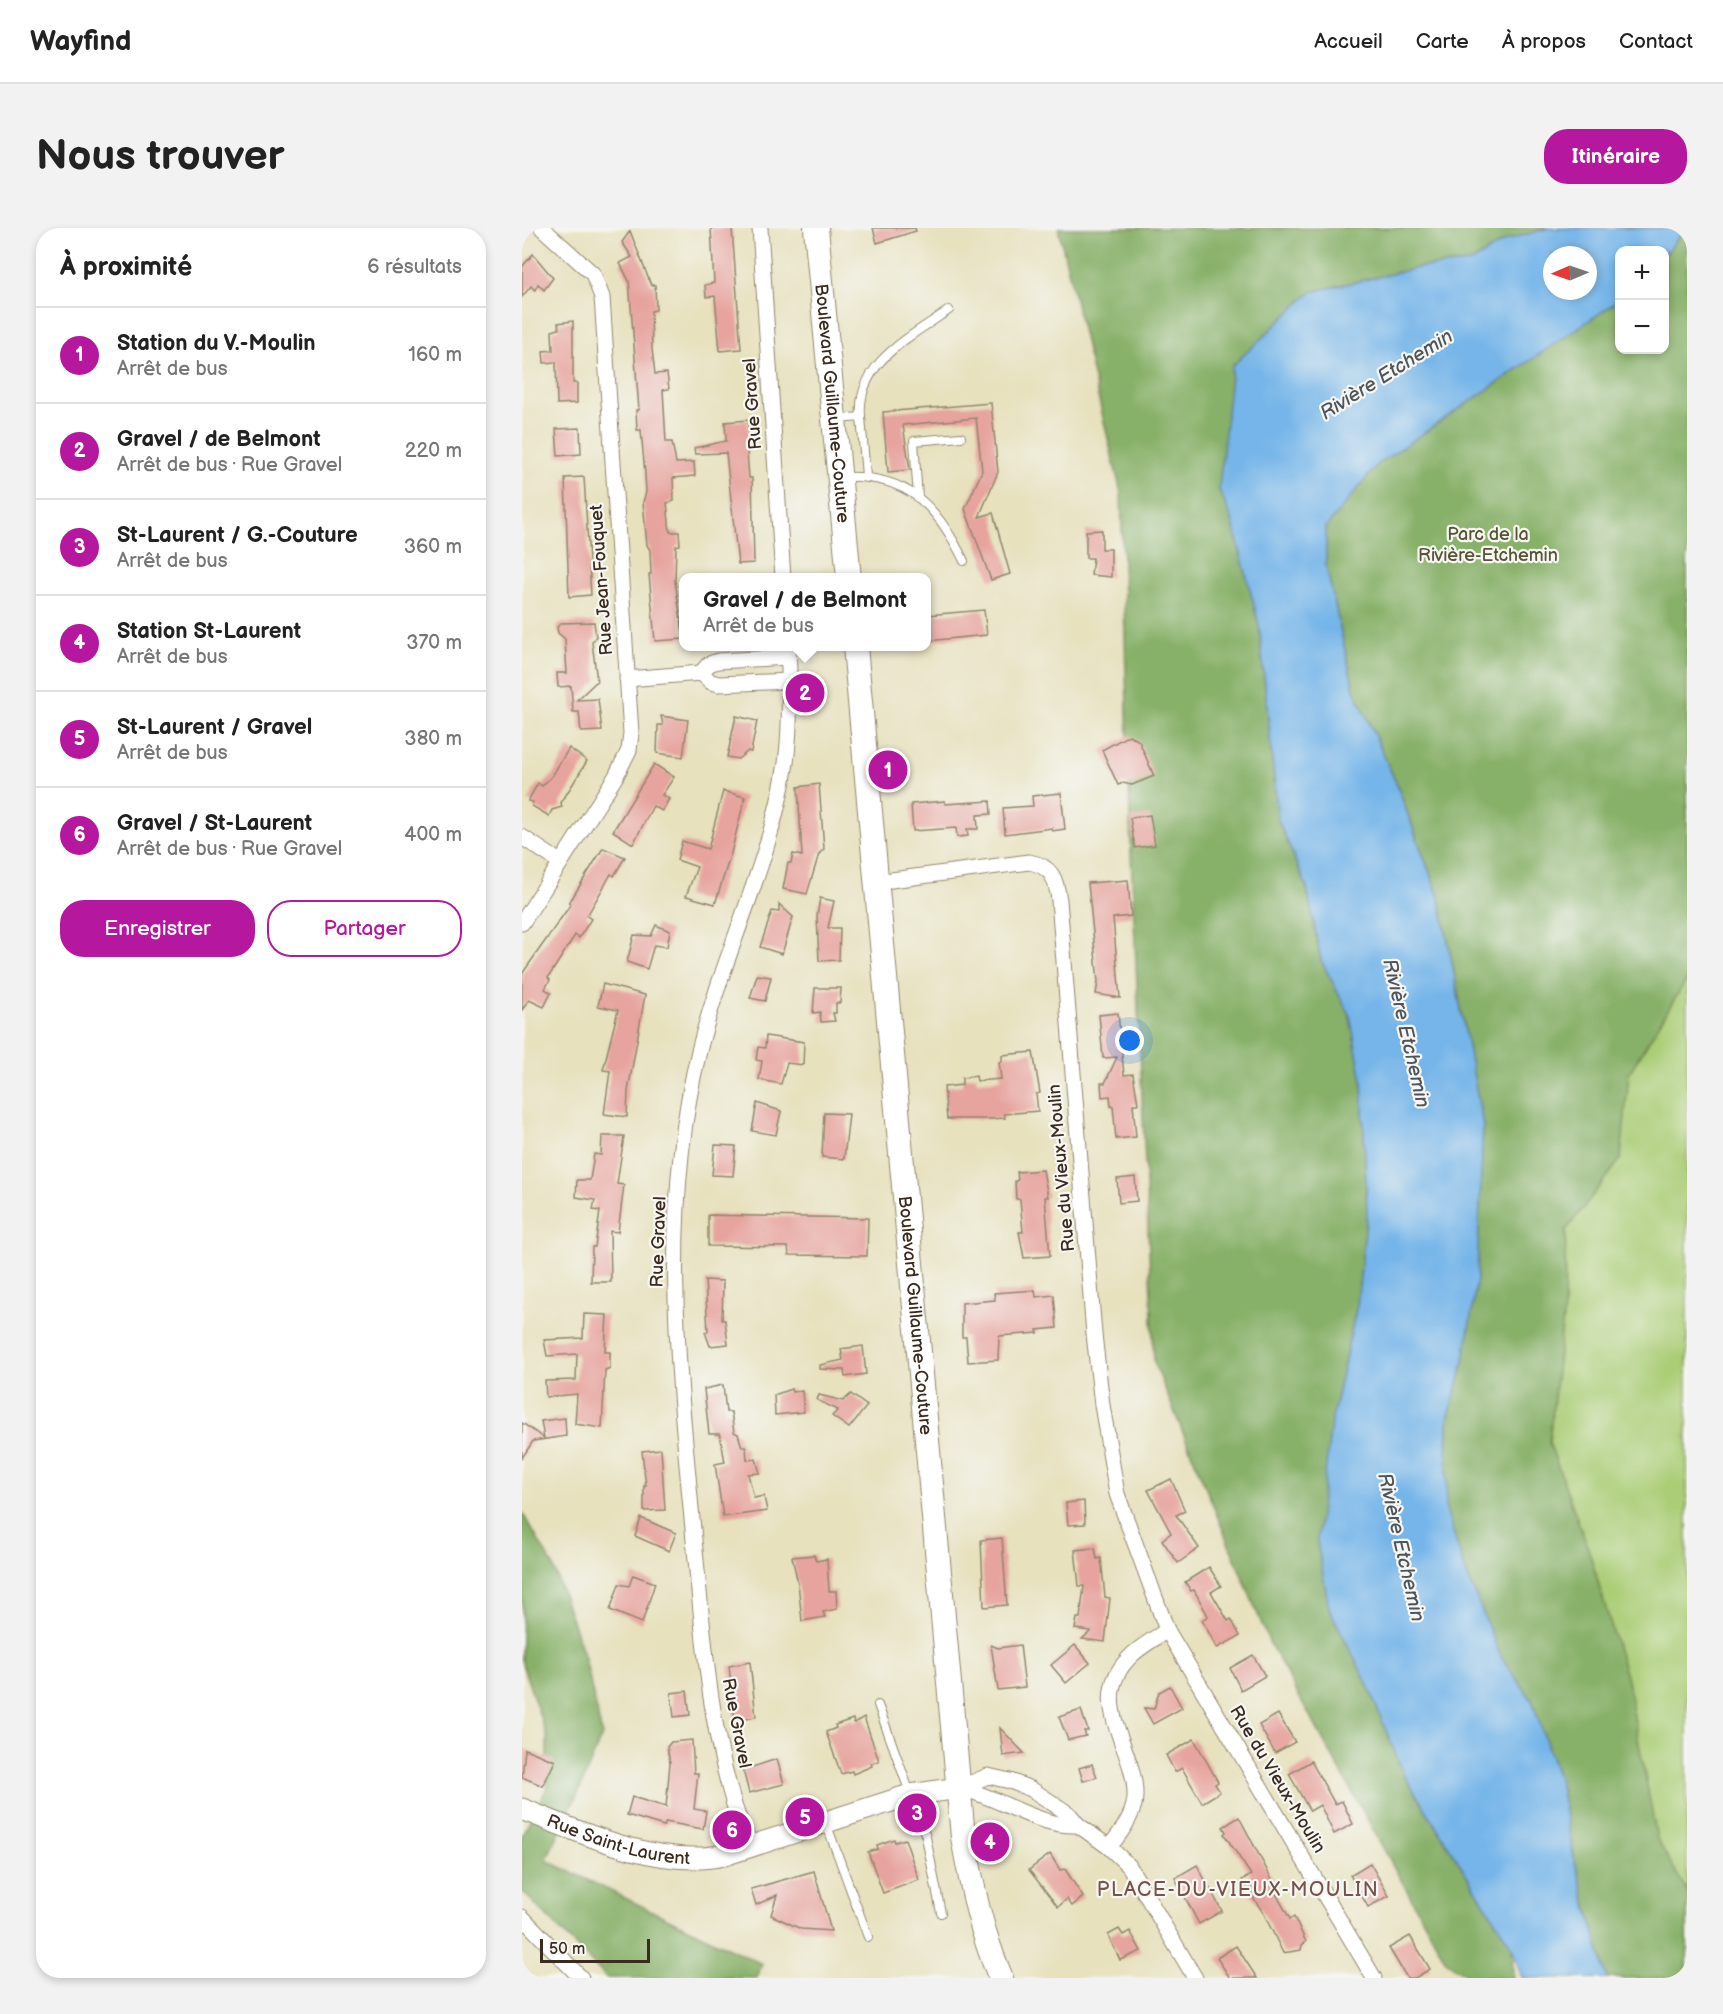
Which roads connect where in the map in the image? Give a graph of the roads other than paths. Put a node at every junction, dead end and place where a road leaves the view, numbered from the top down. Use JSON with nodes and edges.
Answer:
{"nodes":[{"id":1,"x":542,"y":228,"type":"edge"},
{"id":2,"x":760,"y":228,"type":"edge"},
{"id":3,"x":816,"y":228,"type":"edge"},
{"id":4,"x":949,"y":310,"type":"dead end"},
{"id":5,"x":861,"y":417,"type":"junction"},
{"id":6,"x":834,"y":420,"type":"junction"},
{"id":7,"x":961,"y":437,"type":"dead end"},
{"id":8,"x":866,"y":476,"type":"junction"},
{"id":9,"x":840,"y":478,"type":"junction"},
{"id":10,"x":918,"y":498,"type":"junction"},
{"id":11,"x":964,"y":561,"type":"dead end"},
{"id":12,"x":783,"y":573,"type":"edge"},
{"id":13,"x":849,"y":573,"type":"edge"},
{"id":14,"x":855,"y":651,"type":"edge"},
{"id":15,"x":788,"y":652,"type":"edge"},
{"id":16,"x":701,"y":674,"type":"junction"},
{"id":17,"x":627,"y":679,"type":"junction"},
{"id":18,"x":789,"y":681,"type":"junction"},
{"id":19,"x":522,"y":837,"type":"edge"},
{"id":20,"x":560,"y":862,"type":"junction"},
{"id":21,"x":876,"y":882,"type":"junction"},
{"id":22,"x":522,"y":923,"type":"edge"},
{"id":23,"x":1167,"y":1630,"type":"junction"},
{"id":24,"x":878,"y":1705,"type":"dead end"},
{"id":25,"x":959,"y":1788,"type":"junction"},
{"id":26,"x":910,"y":1795,"type":"junction"},
{"id":27,"x":522,"y":1809,"type":"edge"},
{"id":28,"x":826,"y":1822,"type":"junction"},
{"id":29,"x":1078,"y":1825,"type":"junction"},
{"id":30,"x":752,"y":1847,"type":"junction"},
{"id":31,"x":1109,"y":1847,"type":"junction"},
{"id":32,"x":941,"y":1913,"type":"dead end"},
{"id":33,"x":522,"y":1917,"type":"edge"},
{"id":34,"x":868,"y":1937,"type":"dead end"},
{"id":35,"x":581,"y":1978,"type":"edge"},
{"id":36,"x":1001,"y":1978,"type":"edge"},
{"id":37,"x":1195,"y":1978,"type":"edge"},
{"id":38,"x":1374,"y":1978,"type":"edge"}],
"edges":[{"from":1,"to":17,"type":"street","name":"Rue Jean-Fouquet"},
{"from":2,"to":12,"type":"street","name":"Rue Gravel"},
{"from":3,"to":6,"type":"main road","name":"Boulevard Guillaume-Couture"},
{"from":4,"to":5,"type":"lane"},
{"from":5,"to":6,"type":"lane"},
{"from":5,"to":8,"type":"lane"},
{"from":6,"to":9,"type":"main road","name":"Boulevard Guillaume-Couture"},
{"from":7,"to":10,"type":"lane"},
{"from":8,"to":9,"type":"lane"},
{"from":8,"to":10,"type":"lane"},
{"from":9,"to":13,"type":"main road","name":"Boulevard Guillaume-Couture"},
{"from":10,"to":11,"type":"lane"},
{"from":14,"to":21,"type":"main road","name":"Boulevard Guillaume-Couture"},
{"from":15,"to":16,"type":"street"},
{"from":15,"to":18,"type":"street","name":"Rue Gravel"},
{"from":16,"to":17,"type":"street"},
{"from":16,"to":18,"type":"street"},
{"from":17,"to":20,"type":"street","name":"Rue Jean-Fouquet"},
{"from":18,"to":30,"type":"street","name":"Rue Gravel"},
{"from":19,"to":20,"type":"street"},
{"from":20,"to":22,"type":"street","name":"Rue Jean-Fouquet"},
{"from":21,"to":23,"type":"street","name":"Rue du Vieux-Moulin"},
{"from":21,"to":25,"type":"main road","name":"Boulevard Guillaume-Couture"},
{"from":23,"to":31,"type":"street"},
{"from":23,"to":38,"type":"street","name":"Rue du Vieux-Moulin"},
{"from":24,"to":26,"type":"lane"},
{"from":25,"to":26,"type":"street","name":"Rue Saint-Laurent"},
{"from":25,"to":29,"type":"street"},
{"from":25,"to":29,"type":"street"},
{"from":25,"to":36,"type":"main road","name":"Boulevard Guillaume-Couture"},
{"from":26,"to":28,"type":"street","name":"Rue Saint-Laurent"},
{"from":26,"to":32,"type":"lane"},
{"from":27,"to":30,"type":"street","name":"Rue Saint-Laurent"},
{"from":28,"to":30,"type":"street","name":"Rue Saint-Laurent"},
{"from":28,"to":34,"type":"lane"},
{"from":29,"to":31,"type":"street"},
{"from":31,"to":37,"type":"street"},
{"from":33,"to":35,"type":"street"}]}
